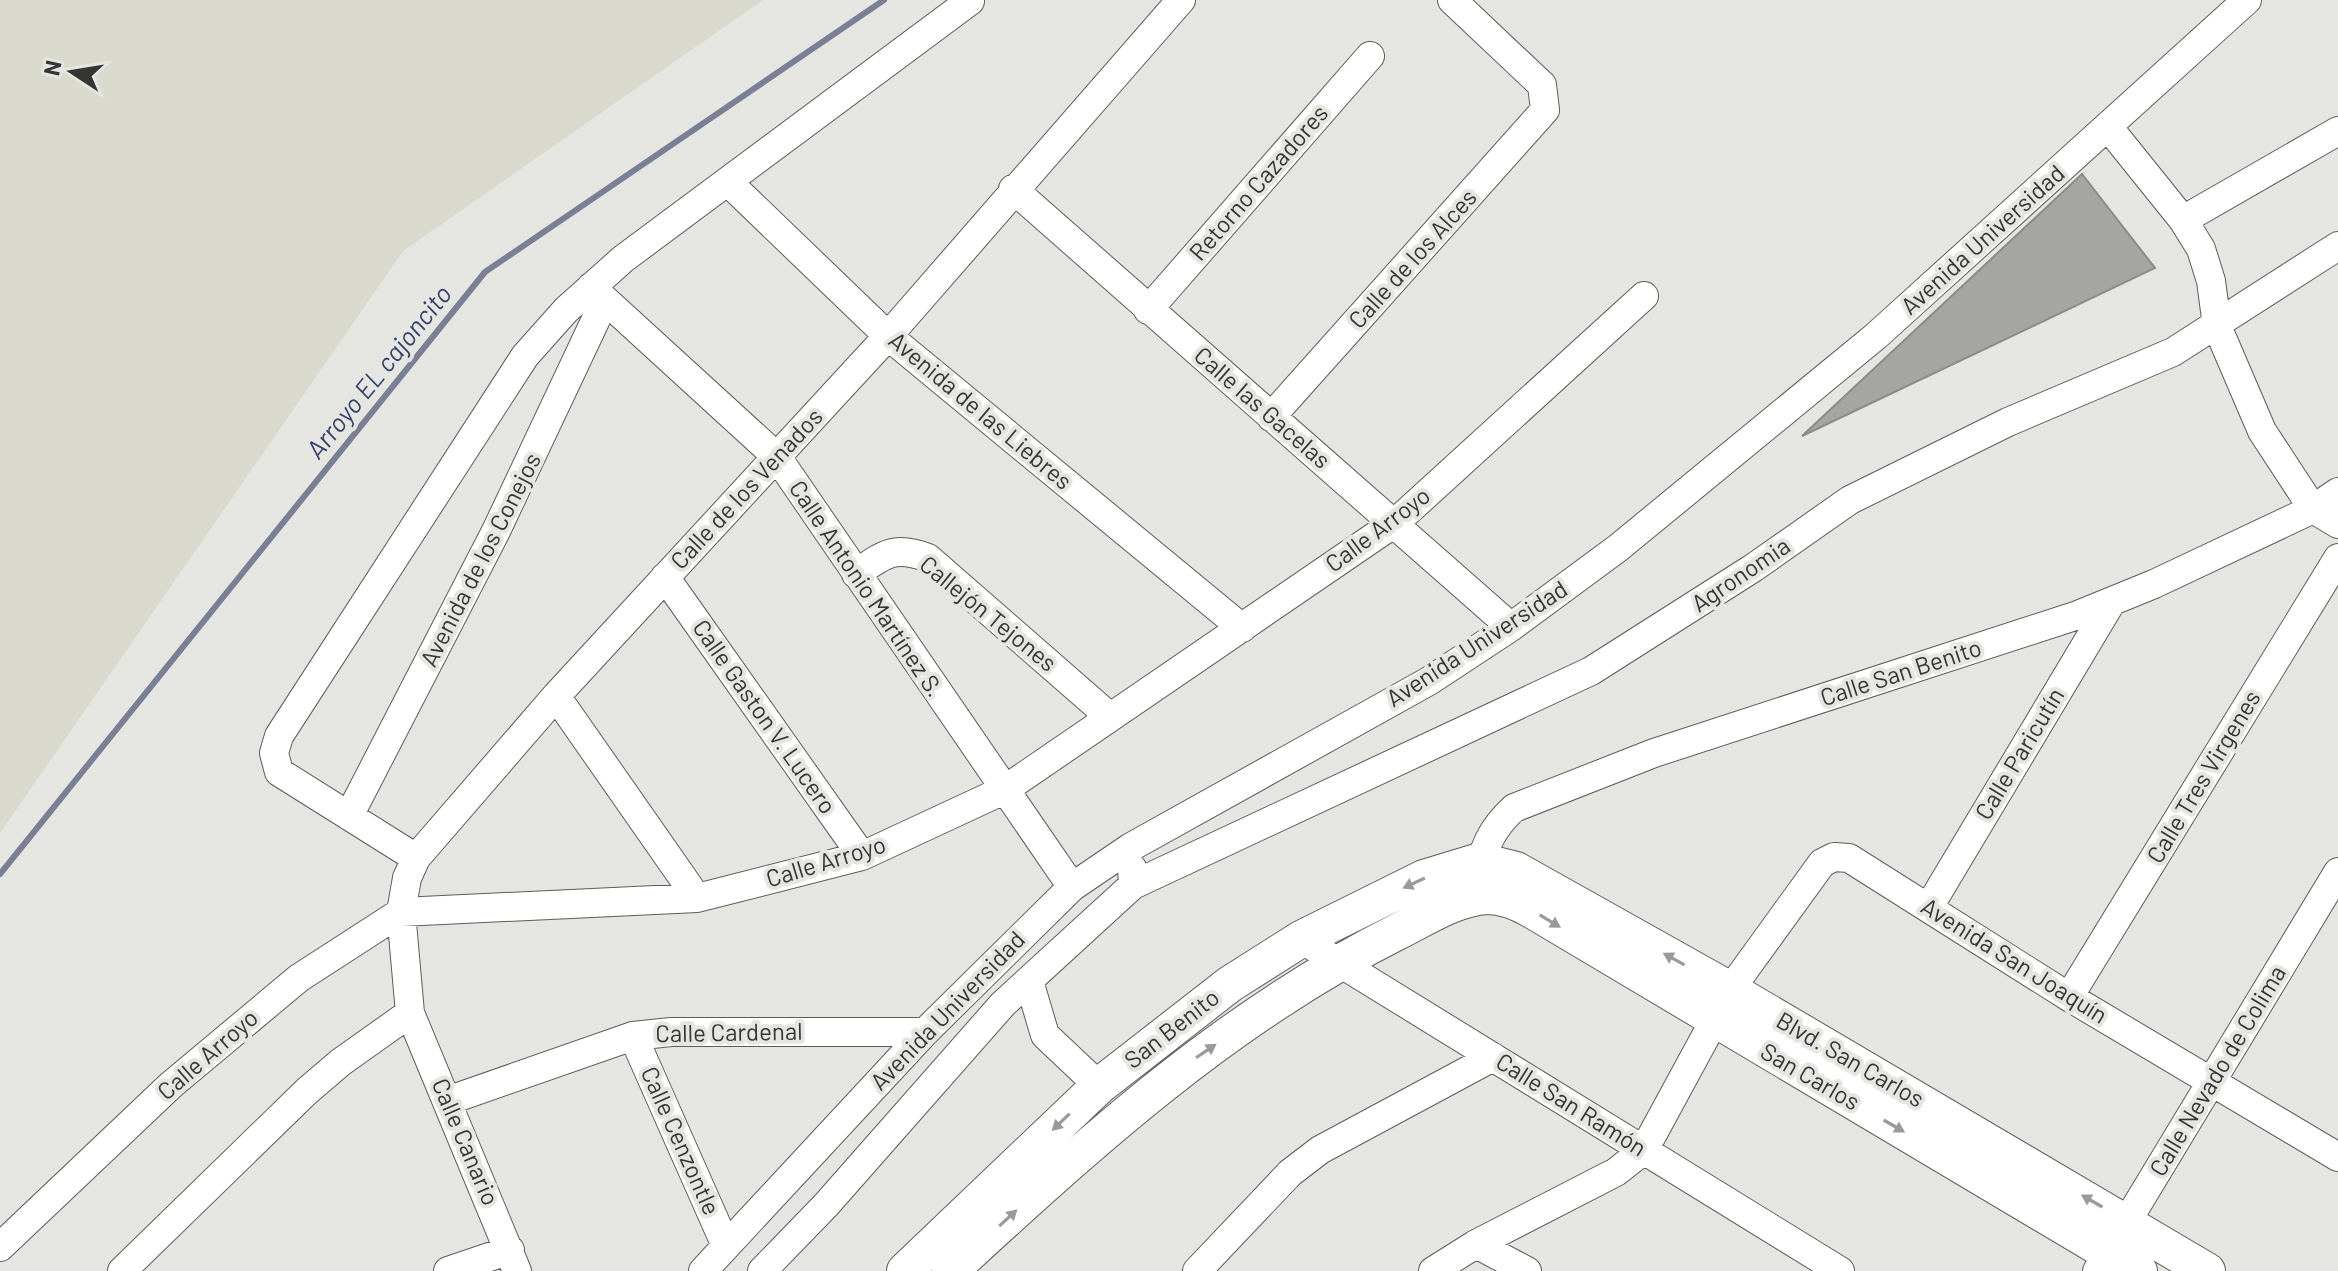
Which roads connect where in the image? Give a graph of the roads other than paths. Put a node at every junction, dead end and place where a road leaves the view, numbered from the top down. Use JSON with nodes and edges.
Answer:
{"nodes":[{"id":1,"x":1181,"y":0,"type":"edge"},
{"id":2,"x":1452,"y":0,"type":"edge"},
{"id":3,"x":2247,"y":0,"type":"edge"},
{"id":4,"x":970,"y":1,"type":"edge"},
{"id":5,"x":1370,"y":56,"type":"dead end"},
{"id":6,"x":2109,"y":128,"type":"junction"},
{"id":7,"x":2338,"y":131,"type":"edge"},
{"id":8,"x":728,"y":182,"type":"junction"},
{"id":9,"x":1013,"y":189,"type":"junction"},
{"id":10,"x":2183,"y":220,"type":"junction"},
{"id":11,"x":2338,"y":246,"type":"edge"},
{"id":12,"x":598,"y":293,"type":"junction"},
{"id":13,"x":1644,"y":296,"type":"dead end"},
{"id":14,"x":1148,"y":310,"type":"junction"},
{"id":15,"x":2217,"y":326,"type":"junction"},
{"id":16,"x":888,"y":336,"type":"junction"},
{"id":17,"x":1271,"y":417,"type":"junction"},
{"id":18,"x":777,"y":457,"type":"junction"},
{"id":19,"x":2338,"y":492,"type":"edge"},
{"id":20,"x":2313,"y":509,"type":"junction"},
{"id":21,"x":1396,"y":522,"type":"junction"},
{"id":22,"x":2338,"y":524,"type":"edge"},
{"id":23,"x":2338,"y":558,"type":"edge"},
{"id":24,"x":856,"y":574,"type":"junction"},
{"id":25,"x":665,"y":577,"type":"junction"},
{"id":26,"x":2112,"y":601,"type":"junction"},
{"id":27,"x":1511,"y":627,"type":"junction"},
{"id":28,"x":1242,"y":628,"type":"junction"},
{"id":29,"x":556,"y":696,"type":"junction"},
{"id":30,"x":1110,"y":717,"type":"junction"},
{"id":31,"x":1004,"y":790,"type":"junction"},
{"id":32,"x":349,"y":816,"type":"junction"},
{"id":33,"x":1131,"y":847,"type":"junction"},
{"id":34,"x":862,"y":856,"type":"junction"},
{"id":35,"x":416,"y":858,"type":"junction"},
{"id":36,"x":1484,"y":861,"type":"junction"},
{"id":37,"x":2338,"y":872,"type":"edge"},
{"id":38,"x":1133,"y":885,"type":"junction"},
{"id":39,"x":1072,"y":887,"type":"junction"},
{"id":40,"x":1478,"y":897,"type":"junction"},
{"id":41,"x":697,"y":898,"type":"junction"},
{"id":42,"x":1929,"y":907,"type":"junction"},
{"id":43,"x":401,"y":912,"type":"junction"},
{"id":44,"x":1301,"y":939,"type":"junction"},
{"id":45,"x":1337,"y":962,"type":"junction"},
{"id":46,"x":1029,"y":981,"type":"junction"},
{"id":47,"x":2069,"y":997,"type":"junction"},
{"id":48,"x":1722,"y":1005,"type":"junction"},
{"id":49,"x":410,"y":1013,"type":"junction"},
{"id":50,"x":925,"y":1032,"type":"junction"},
{"id":51,"x":633,"y":1036,"type":"junction"},
{"id":52,"x":1493,"y":1057,"type":"junction"},
{"id":53,"x":2211,"y":1082,"type":"junction"},
{"id":54,"x":1099,"y":1086,"type":"junction"},
{"id":55,"x":447,"y":1101,"type":"junction"},
{"id":56,"x":1644,"y":1150,"type":"junction"},
{"id":57,"x":2338,"y":1157,"type":"edge"},
{"id":58,"x":2127,"y":1221,"type":"junction"},
{"id":59,"x":1476,"y":1244,"type":"junction"},
{"id":60,"x":726,"y":1246,"type":"junction"},
{"id":61,"x":0,"y":1247,"type":"edge"},
{"id":62,"x":150,"y":1260,"type":"edge"},
{"id":63,"x":514,"y":1260,"type":"edge"},
{"id":64,"x":958,"y":1261,"type":"edge"},
{"id":65,"x":2103,"y":1262,"type":"edge"},
{"id":66,"x":122,"y":1271,"type":"edge"},
{"id":67,"x":448,"y":1271,"type":"edge"},
{"id":68,"x":703,"y":1271,"type":"edge"},
{"id":69,"x":762,"y":1271,"type":"edge"},
{"id":70,"x":905,"y":1271,"type":"edge"},
{"id":71,"x":1197,"y":1271,"type":"edge"},
{"id":72,"x":1433,"y":1271,"type":"edge"},
{"id":73,"x":1527,"y":1271,"type":"edge"},
{"id":74,"x":1840,"y":1271,"type":"edge"},
{"id":75,"x":2139,"y":1271,"type":"edge"},
{"id":76,"x":2207,"y":1271,"type":"edge"}],
"edges":[{"from":1,"to":9,"type":"street","name":"Calle de los Venados"},
{"from":2,"to":17,"type":"street","name":"Calle de los Alces"},
{"from":3,"to":6,"type":"street","name":"Avenida Universidad"},
{"from":4,"to":8,"type":"street","name":"Avenida de los Conejos"},
{"from":5,"to":14,"type":"street","name":"Retorno Cazadores"},
{"from":6,"to":10,"type":"street"},
{"from":6,"to":27,"type":"street","name":"Avenida Universidad"},
{"from":7,"to":10,"type":"street"},
{"from":8,"to":12,"type":"street","name":"Avenida de los Conejos"},
{"from":8,"to":16,"type":"street","name":"Avenida de las Liebres"},
{"from":9,"to":14,"type":"street","name":"Calle las Gacelas"},
{"from":9,"to":16,"type":"street","name":"Calle de los Venados"},
{"from":10,"to":15,"type":"street"},
{"from":11,"to":15,"type":"street","name":"Agronomia"},
{"from":12,"to":18,"type":"street","name":"Calle Antonio Martínez S."},
{"from":12,"to":32,"type":"street","name":"Avenida de los Conejos"},
{"from":12,"to":32,"type":"street"},
{"from":13,"to":21,"type":"street","name":"Calle Arroyo"},
{"from":14,"to":17,"type":"street","name":"Calle las Gacelas"},
{"from":15,"to":20,"type":"street"},
{"from":15,"to":38,"type":"street","name":"Agronomia"},
{"from":16,"to":18,"type":"street","name":"Calle de los Venados"},
{"from":16,"to":28,"type":"street","name":"Avenida de las Liebres"},
{"from":17,"to":21,"type":"street","name":"Calle las Gacelas"},
{"from":18,"to":24,"type":"street","name":"Calle Antonio Martínez S."},
{"from":18,"to":25,"type":"street","name":"Calle de los Venados"},
{"from":19,"to":20,"type":"street","name":"Calle San Benito"},
{"from":20,"to":22,"type":"street"},
{"from":20,"to":26,"type":"street","name":"Calle San Benito"},
{"from":21,"to":27,"type":"street","name":"Calle las Gacelas"},
{"from":21,"to":28,"type":"street","name":"Calle Arroyo"},
{"from":23,"to":47,"type":"street","name":"Calle Tres Virgenes"},
{"from":24,"to":30,"type":"street","name":"Callejón Tejones"},
{"from":24,"to":31,"type":"street","name":"Calle Antonio Martínez S."},
{"from":25,"to":29,"type":"street","name":"Calle de los Venados"},
{"from":25,"to":34,"type":"street","name":"Calle Gaston V. Lucero"},
{"from":26,"to":36,"type":"street","name":"Calle San Benito"},
{"from":26,"to":42,"type":"street","name":"Calle Paricutín"},
{"from":27,"to":33,"type":"street","name":"Avenida Universidad"},
{"from":28,"to":30,"type":"street","name":"Calle Arroyo"},
{"from":29,"to":35,"type":"street","name":"Calle de los Venados"},
{"from":29,"to":41,"type":"street"},
{"from":30,"to":31,"type":"street","name":"Calle Arroyo"},
{"from":31,"to":34,"type":"street","name":"Calle Arroyo"},
{"from":31,"to":39,"type":"street","name":"Calle Antonio Martínez S."},
{"from":32,"to":35,"type":"street"},
{"from":33,"to":38,"type":"street"},
{"from":33,"to":39,"type":"street","name":"Avenida Universidad"},
{"from":34,"to":41,"type":"street","name":"Calle Arroyo"},
{"from":35,"to":43,"type":"street","name":"Calle de los Venados"},
{"from":36,"to":40,"type":"street"},
{"from":36,"to":44,"type":"main road","name":"San Benito","one_way":true},
{"from":48,"to":36,"type":"main road","name":"Blvd. San Carlos","one_way":true},
{"from":37,"to":53,"type":"street","name":"Calle Nevado de Colima"},
{"from":38,"to":46,"type":"street"},
{"from":39,"to":50,"type":"street","name":"Avenida Universidad"},
{"from":40,"to":45,"type":"main road","name":"San Benito"},
{"from":40,"to":48,"type":"main road","name":"San Carlos","one_way":true},
{"from":41,"to":43,"type":"street","name":"Calle Arroyo"},
{"from":42,"to":47,"type":"street","name":"Avenida San Joaquín"},
{"from":42,"to":48,"type":"street","name":"Avenida San Joaquín"},
{"from":43,"to":49,"type":"street","name":"Calle de los Venados"},
{"from":43,"to":61,"type":"street","name":"Calle Arroyo"},
{"from":44,"to":45,"type":"street","name":"Calle San Ramón"},
{"from":44,"to":54,"type":"main road","name":"San Benito"},
{"from":45,"to":52,"type":"street","name":"Calle San Ramón"},
{"from":64,"to":45,"type":"main road","name":"San Benito","one_way":true},
{"from":46,"to":54,"type":"street"},
{"from":46,"to":69,"type":"street"},
{"from":47,"to":53,"type":"street","name":"Avenida San Joaquín"},
{"from":48,"to":56,"type":"street"},
{"from":58,"to":48,"type":"main road","name":"Blvd. San Carlos","one_way":true},
{"from":48,"to":65,"type":"main road","name":"San Carlos","one_way":true},
{"from":49,"to":55,"type":"street","name":"Calle Canario"},
{"from":49,"to":62,"type":"street"},
{"from":50,"to":51,"type":"street","name":"Calle Cardenal"},
{"from":50,"to":60,"type":"street","name":"Avenida Universidad"},
{"from":51,"to":55,"type":"street","name":"Calle Cardenal"},
{"from":51,"to":60,"type":"street","name":"Calle Cenzontle"},
{"from":52,"to":56,"type":"street","name":"Calle San Ramón"},
{"from":52,"to":71,"type":"street"},
{"from":53,"to":57,"type":"street","name":"Avenida San Joaquín"},
{"from":53,"to":58,"type":"street","name":"Calle Nevado de Colima"},
{"from":54,"to":64,"type":"main road","name":"San Benito","one_way":true},
{"from":55,"to":63,"type":"street","name":"Calle Canario"},
{"from":56,"to":59,"type":"street"},
{"from":56,"to":74,"type":"street","name":"Calle San Ramón"},
{"from":58,"to":65,"type":"street","name":"Calle Nevado de Colima"},
{"from":58,"to":76,"type":"main road","name":"Blvd. San Carlos"},
{"from":59,"to":72,"type":"street"},
{"from":59,"to":73,"type":"street"},
{"from":60,"to":68,"type":"street","name":"Avenida Universidad"},
{"from":62,"to":66,"type":"street"},
{"from":63,"to":67,"type":"street"},
{"from":64,"to":70,"type":"main road","name":"San Benito"},
{"from":65,"to":75,"type":"main road","name":"San Carlos"}]}
